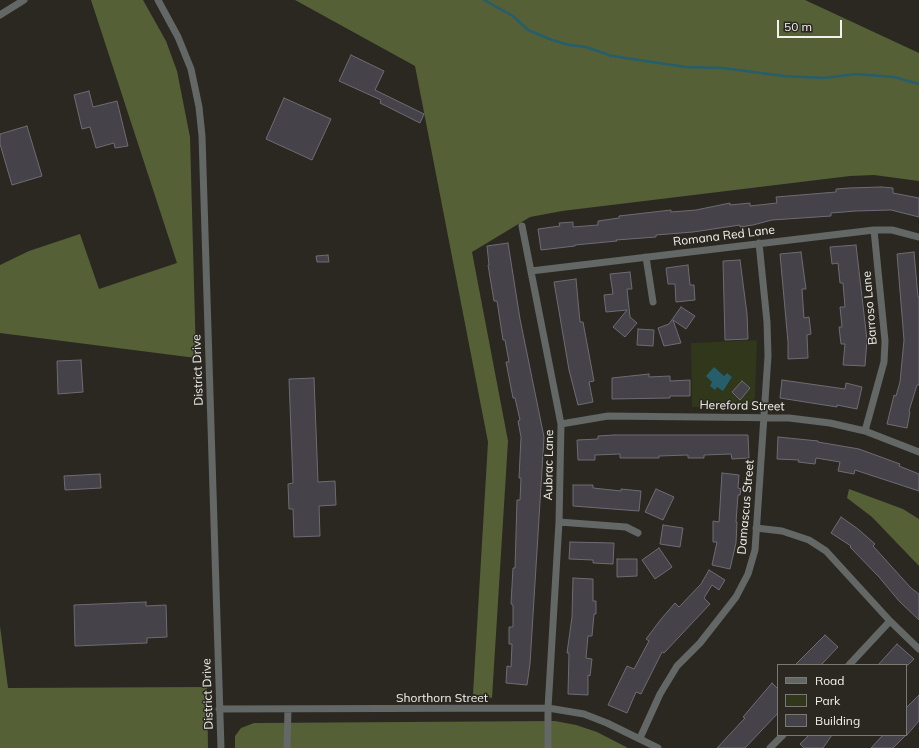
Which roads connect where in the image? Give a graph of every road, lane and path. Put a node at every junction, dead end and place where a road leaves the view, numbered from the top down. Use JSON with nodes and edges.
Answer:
{"nodes":[{"id":1,"x":24,"y":0,"type":"edge"},
{"id":2,"x":158,"y":0,"type":"edge"},
{"id":3,"x":0,"y":15,"type":"edge"},
{"id":4,"x":522,"y":226,"type":"dead end"},
{"id":5,"x":874,"y":230,"type":"junction"},
{"id":6,"x":919,"y":238,"type":"edge"},
{"id":7,"x":759,"y":243,"type":"junction"},
{"id":8,"x":646,"y":257,"type":"junction"},
{"id":9,"x":531,"y":271,"type":"junction"},
{"id":10,"x":653,"y":302,"type":"dead end"},
{"id":11,"x":764,"y":418,"type":"junction"},
{"id":12,"x":561,"y":424,"type":"junction"},
{"id":13,"x":864,"y":431,"type":"junction"},
{"id":14,"x":919,"y":452,"type":"edge"},
{"id":15,"x":559,"y":522,"type":"junction"},
{"id":16,"x":756,"y":528,"type":"junction"},
{"id":17,"x":638,"y":533,"type":"dead end"},
{"id":18,"x":890,"y":621,"type":"junction"},
{"id":19,"x":919,"y":649,"type":"edge"},
{"id":20,"x":850,"y":664,"type":"edge"},
{"id":21,"x":548,"y":708,"type":"junction"},
{"id":22,"x":219,"y":709,"type":"junction"},
{"id":23,"x":288,"y":709,"type":"junction"},
{"id":24,"x":781,"y":736,"type":"edge"},
{"id":25,"x":640,"y":738,"type":"junction"},
{"id":26,"x":221,"y":748,"type":"edge"},
{"id":27,"x":287,"y":748,"type":"edge"},
{"id":28,"x":548,"y":748,"type":"edge"},
{"id":29,"x":658,"y":748,"type":"edge"},
{"id":30,"x":770,"y":748,"type":"edge"}],
"edges":[{"from":1,"to":3,"type":"street"},
{"from":2,"to":22,"type":"street","name":"District Drive"},
{"from":4,"to":9,"type":"street","name":"Aubrac Lane"},
{"from":5,"to":6,"type":"street","name":"Romana Red Lane"},
{"from":5,"to":7,"type":"street","name":"Romana Red Lane"},
{"from":5,"to":13,"type":"street","name":"Barroso Lane"},
{"from":7,"to":8,"type":"street","name":"Romana Red Lane"},
{"from":7,"to":11,"type":"street","name":"Damascus Street"},
{"from":8,"to":9,"type":"street","name":"Romana Red Lane"},
{"from":8,"to":10,"type":"street"},
{"from":9,"to":12,"type":"street","name":"Aubrac Lane"},
{"from":11,"to":12,"type":"street","name":"Hereford Street"},
{"from":11,"to":13,"type":"street","name":"Hereford Street"},
{"from":11,"to":16,"type":"street","name":"Damascus Street"},
{"from":12,"to":15,"type":"street","name":"Aubrac Lane"},
{"from":13,"to":14,"type":"street","name":"Hereford Street"},
{"from":15,"to":17,"type":"street"},
{"from":15,"to":21,"type":"street","name":"Aubrac Lane"},
{"from":16,"to":18,"type":"street"},
{"from":16,"to":25,"type":"street","name":"Damascus Street"},
{"from":18,"to":19,"type":"street"},
{"from":18,"to":20,"type":"street"},
{"from":21,"to":23,"type":"street","name":"Shorthorn Street"},
{"from":21,"to":25,"type":"street","name":"Shorthorn Street"},
{"from":21,"to":28,"type":"street","name":"Aubrac Lane"},
{"from":22,"to":23,"type":"street","name":"Shorthorn Street"},
{"from":22,"to":26,"type":"street","name":"District Drive"},
{"from":23,"to":27,"type":"street"},
{"from":24,"to":30,"type":"street"},
{"from":25,"to":29,"type":"street","name":"Shorthorn Street"}]}
